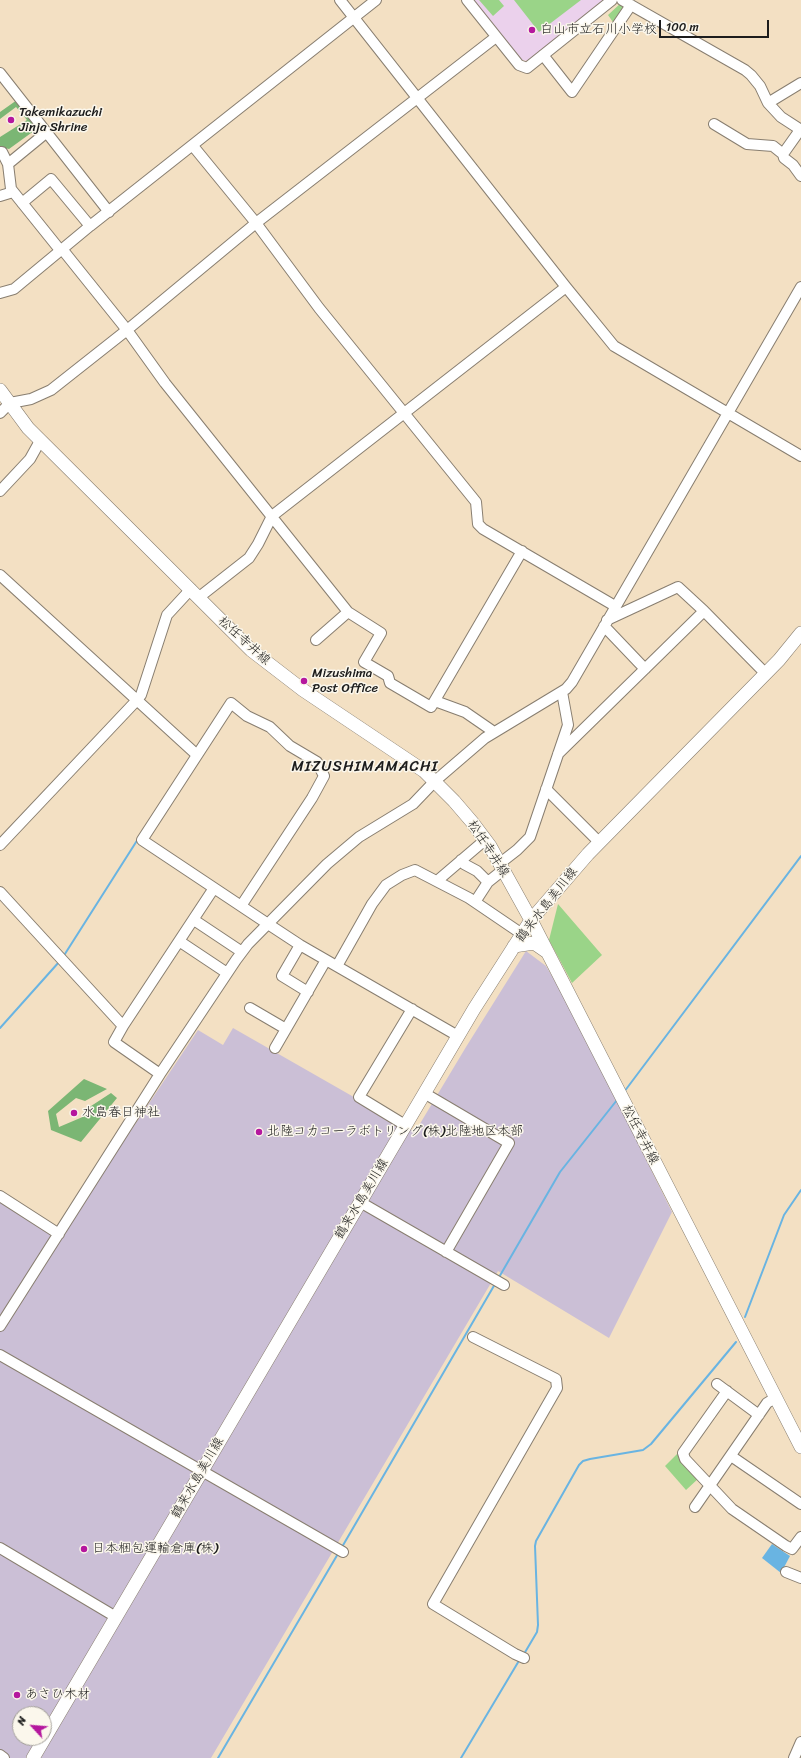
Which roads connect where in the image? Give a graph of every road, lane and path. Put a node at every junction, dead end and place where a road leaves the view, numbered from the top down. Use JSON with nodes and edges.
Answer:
{"nodes":[{"id":1,"x":340,"y":0,"type":"edge"},
{"id":2,"x":376,"y":0,"type":"edge"},
{"id":3,"x":467,"y":0,"type":"edge"},
{"id":4,"x":612,"y":0,"type":"edge"},
{"id":5,"x":627,"y":3,"type":"edge"},
{"id":6,"x":354,"y":17,"type":"junction"},
{"id":7,"x":496,"y":37,"type":"junction"},
{"id":8,"x":543,"y":55,"type":"junction"},
{"id":9,"x":0,"y":73,"type":"edge"},
{"id":10,"x":801,"y":83,"type":"edge"},
{"id":11,"x":417,"y":98,"type":"junction"},
{"id":12,"x":768,"y":103,"type":"junction"},
{"id":13,"x":714,"y":124,"type":"dead end"},
{"id":14,"x":801,"y":130,"type":"edge"},
{"id":15,"x":47,"y":132,"type":"junction"},
{"id":16,"x":192,"y":146,"type":"junction"},
{"id":17,"x":0,"y":152,"type":"edge"},
{"id":18,"x":784,"y":154,"type":"junction"},
{"id":19,"x":8,"y":164,"type":"junction"},
{"id":20,"x":801,"y":176,"type":"edge"},
{"id":21,"x":13,"y":192,"type":"junction"},
{"id":22,"x":0,"y":196,"type":"edge"},
{"id":23,"x":22,"y":203,"type":"junction"},
{"id":24,"x":109,"y":212,"type":"junction"},
{"id":25,"x":256,"y":223,"type":"junction"},
{"id":26,"x":90,"y":226,"type":"junction"},
{"id":27,"x":61,"y":249,"type":"junction"},
{"id":28,"x":566,"y":287,"type":"junction"},
{"id":29,"x":801,"y":287,"type":"edge"},
{"id":30,"x":0,"y":293,"type":"edge"},
{"id":31,"x":127,"y":330,"type":"junction"},
{"id":32,"x":0,"y":390,"type":"edge"},
{"id":33,"x":10,"y":402,"type":"junction"},
{"id":34,"x":405,"y":412,"type":"junction"},
{"id":35,"x":0,"y":413,"type":"edge"},
{"id":36,"x":729,"y":413,"type":"junction"},
{"id":37,"x":40,"y":441,"type":"junction"},
{"id":38,"x":801,"y":456,"type":"edge"},
{"id":39,"x":0,"y":491,"type":"edge"},
{"id":40,"x":272,"y":516,"type":"junction"},
{"id":41,"x":522,"y":551,"type":"junction"},
{"id":42,"x":0,"y":574,"type":"edge"},
{"id":43,"x":194,"y":593,"type":"junction"},
{"id":44,"x":615,"y":606,"type":"junction"},
{"id":45,"x":704,"y":611,"type":"junction"},
{"id":46,"x":348,"y":612,"type":"junction"},
{"id":47,"x":606,"y":623,"type":"junction"},
{"id":48,"x":801,"y":633,"type":"edge"},
{"id":49,"x":316,"y":640,"type":"dead end"},
{"id":50,"x":645,"y":669,"type":"junction"},
{"id":51,"x":766,"y":674,"type":"junction"},
{"id":52,"x":562,"y":692,"type":"junction"},
{"id":53,"x":137,"y":700,"type":"junction"},
{"id":54,"x":435,"y":701,"type":"junction"},
{"id":55,"x":494,"y":732,"type":"junction"},
{"id":56,"x":558,"y":754,"type":"junction"},
{"id":57,"x":197,"y":755,"type":"junction"},
{"id":58,"x":434,"y":781,"type":"junction"},
{"id":59,"x":546,"y":789,"type":"junction"},
{"id":60,"x":485,"y":840,"type":"junction"},
{"id":61,"x":599,"y":842,"type":"junction"},
{"id":62,"x":0,"y":845,"type":"edge"},
{"id":63,"x":461,"y":860,"type":"junction"},
{"id":64,"x":501,"y":867,"type":"junction"},
{"id":65,"x":437,"y":881,"type":"junction"},
{"id":66,"x":488,"y":882,"type":"junction"},
{"id":67,"x":214,"y":888,"type":"junction"},
{"id":68,"x":0,"y":892,"type":"edge"},
{"id":69,"x":520,"y":900,"type":"junction"},
{"id":70,"x":548,"y":900,"type":"junction"},
{"id":71,"x":475,"y":902,"type":"junction"},
{"id":72,"x":241,"y":906,"type":"junction"},
{"id":73,"x":194,"y":920,"type":"junction"},
{"id":74,"x":531,"y":920,"type":"junction"},
{"id":75,"x":268,"y":924,"type":"junction"},
{"id":76,"x":522,"y":934,"type":"junction"},
{"id":77,"x":180,"y":941,"type":"junction"},
{"id":78,"x":300,"y":945,"type":"junction"},
{"id":79,"x":514,"y":946,"type":"junction"},
{"id":80,"x":242,"y":952,"type":"junction"},
{"id":81,"x":547,"y":952,"type":"junction"},
{"id":82,"x":326,"y":960,"type":"junction"},
{"id":83,"x":337,"y":966,"type":"junction"},
{"id":84,"x":227,"y":973,"type":"junction"},
{"id":85,"x":308,"y":992,"type":"junction"},
{"id":86,"x":250,"y":1008,"type":"dead end"},
{"id":87,"x":412,"y":1009,"type":"junction"},
{"id":88,"x":123,"y":1026,"type":"junction"},
{"id":89,"x":286,"y":1029,"type":"junction"},
{"id":90,"x":458,"y":1036,"type":"junction"},
{"id":91,"x":275,"y":1048,"type":"dead end"},
{"id":92,"x":160,"y":1074,"type":"junction"},
{"id":93,"x":424,"y":1093,"type":"junction"},
{"id":94,"x":405,"y":1125,"type":"junction"},
{"id":95,"x":0,"y":1196,"type":"edge"},
{"id":96,"x":360,"y":1202,"type":"junction"},
{"id":97,"x":59,"y":1234,"type":"junction"},
{"id":98,"x":446,"y":1252,"type":"junction"},
{"id":99,"x":499,"y":1283,"type":"dead end"},
{"id":100,"x":0,"y":1326,"type":"edge"},
{"id":101,"x":473,"y":1337,"type":"dead end"},
{"id":102,"x":0,"y":1355,"type":"edge"},
{"id":103,"x":717,"y":1384,"type":"dead end"},
{"id":104,"x":727,"y":1391,"type":"junction"},
{"id":105,"x":775,"y":1398,"type":"junction"},
{"id":106,"x":759,"y":1415,"type":"junction"},
{"id":107,"x":801,"y":1447,"type":"edge"},
{"id":108,"x":731,"y":1456,"type":"junction"},
{"id":109,"x":202,"y":1470,"type":"junction"},
{"id":110,"x":711,"y":1486,"type":"junction"},
{"id":111,"x":801,"y":1504,"type":"edge"},
{"id":112,"x":695,"y":1507,"type":"dead end"},
{"id":113,"x":801,"y":1537,"type":"edge"},
{"id":114,"x":0,"y":1548,"type":"edge"},
{"id":115,"x":340,"y":1550,"type":"dead end"},
{"id":116,"x":786,"y":1572,"type":"dead end"},
{"id":117,"x":801,"y":1578,"type":"edge"},
{"id":118,"x":116,"y":1616,"type":"junction"},
{"id":119,"x":521,"y":1657,"type":"dead end"},
{"id":120,"x":801,"y":1742,"type":"edge"},
{"id":121,"x":0,"y":1755,"type":"edge"},
{"id":122,"x":4,"y":1758,"type":"edge"},
{"id":123,"x":33,"y":1758,"type":"edge"},
{"id":124,"x":794,"y":1758,"type":"edge"}],
"edges":[{"from":1,"to":6,"type":"street"},
{"from":2,"to":6,"type":"street"},
{"from":3,"to":7,"type":"street"},
{"from":4,"to":8,"type":"street"},
{"from":5,"to":8,"type":"street"},
{"from":5,"to":12,"type":"street"},
{"from":6,"to":11,"type":"street"},
{"from":6,"to":16,"type":"street"},
{"from":7,"to":8,"type":"street"},
{"from":7,"to":11,"type":"street"},
{"from":9,"to":15,"type":"street"},
{"from":10,"to":12,"type":"street"},
{"from":11,"to":25,"type":"street"},
{"from":11,"to":28,"type":"street"},
{"from":12,"to":14,"type":"street"},
{"from":13,"to":18,"type":"street"},
{"from":14,"to":18,"type":"street"},
{"from":15,"to":19,"type":"street"},
{"from":15,"to":24,"type":"street"},
{"from":16,"to":24,"type":"street"},
{"from":16,"to":25,"type":"street"},
{"from":17,"to":19,"type":"street"},
{"from":18,"to":20,"type":"street"},
{"from":19,"to":21,"type":"street"},
{"from":21,"to":22,"type":"street"},
{"from":21,"to":23,"type":"street"},
{"from":23,"to":26,"type":"street"},
{"from":23,"to":27,"type":"street"},
{"from":24,"to":26,"type":"street"},
{"from":25,"to":31,"type":"street"},
{"from":25,"to":34,"type":"street"},
{"from":26,"to":27,"type":"street"},
{"from":27,"to":30,"type":"street"},
{"from":27,"to":31,"type":"street"},
{"from":28,"to":34,"type":"street"},
{"from":28,"to":36,"type":"street"},
{"from":29,"to":36,"type":"street"},
{"from":31,"to":33,"type":"street"},
{"from":31,"to":40,"type":"street"},
{"from":32,"to":33,"type":"main road","name":"松任寺井線"},
{"from":33,"to":35,"type":"street"},
{"from":33,"to":37,"type":"main road","name":"松任寺井線"},
{"from":34,"to":40,"type":"street"},
{"from":34,"to":41,"type":"street"},
{"from":36,"to":38,"type":"street"},
{"from":36,"to":44,"type":"street"},
{"from":37,"to":39,"type":"street"},
{"from":37,"to":43,"type":"main road","name":"松任寺井線"},
{"from":40,"to":43,"type":"street"},
{"from":40,"to":46,"type":"street"},
{"from":41,"to":44,"type":"street"},
{"from":41,"to":54,"type":"street"},
{"from":42,"to":53,"type":"street"},
{"from":43,"to":53,"type":"street"},
{"from":43,"to":58,"type":"main road","name":"松任寺井線"},
{"from":44,"to":47,"type":"street"},
{"from":45,"to":47,"type":"street"},
{"from":45,"to":50,"type":"street"},
{"from":45,"to":51,"type":"street"},
{"from":46,"to":49,"type":"street"},
{"from":46,"to":54,"type":"street"},
{"from":47,"to":50,"type":"street"},
{"from":47,"to":52,"type":"street"},
{"from":48,"to":51,"type":"main road","name":"鶴来水島美川線"},
{"from":50,"to":56,"type":"street"},
{"from":51,"to":61,"type":"main road","name":"鶴来水島美川線"},
{"from":52,"to":55,"type":"street"},
{"from":52,"to":56,"type":"street"},
{"from":53,"to":57,"type":"street"},
{"from":53,"to":62,"type":"street"},
{"from":54,"to":55,"type":"street"},
{"from":55,"to":58,"type":"street"},
{"from":56,"to":59,"type":"street"},
{"from":57,"to":67,"type":"street"},
{"from":57,"to":72,"type":"street"},
{"from":58,"to":60,"type":"main road","name":"松任寺井線"},
{"from":58,"to":75,"type":"street"},
{"from":59,"to":61,"type":"street"},
{"from":59,"to":64,"type":"street"},
{"from":60,"to":63,"type":"street"},
{"from":60,"to":64,"type":"main road","name":"松任寺井線"},
{"from":61,"to":70,"type":"main road","name":"鶴来水島美川線"},
{"from":63,"to":65,"type":"street"},
{"from":63,"to":66,"type":"street"},
{"from":64,"to":66,"type":"street"},
{"from":64,"to":69,"type":"main road","name":"松任寺井線"},
{"from":65,"to":71,"type":"street"},
{"from":65,"to":83,"type":"street"},
{"from":66,"to":71,"type":"street"},
{"from":67,"to":72,"type":"street"},
{"from":67,"to":73,"type":"street"},
{"from":68,"to":88,"type":"street"},
{"from":69,"to":70,"type":"main road"},
{"from":69,"to":74,"type":"main road","name":"松任寺井線"},
{"from":70,"to":74,"type":"main road","name":"鶴来水島美川線"},
{"from":71,"to":76,"type":"street"},
{"from":72,"to":75,"type":"street"},
{"from":73,"to":77,"type":"street"},
{"from":73,"to":80,"type":"street"},
{"from":74,"to":76,"type":"main road","name":"鶴来水島美川線"},
{"from":74,"to":81,"type":"main road","name":"松任寺井線"},
{"from":75,"to":78,"type":"street"},
{"from":75,"to":80,"type":"street"},
{"from":76,"to":79,"type":"main road","name":"鶴来水島美川線"},
{"from":77,"to":84,"type":"street"},
{"from":77,"to":88,"type":"street"},
{"from":78,"to":82,"type":"street"},
{"from":78,"to":85,"type":"street"},
{"from":79,"to":81,"type":"main road"},
{"from":79,"to":90,"type":"main road","name":"鶴来水島美川線"},
{"from":80,"to":84,"type":"street"},
{"from":81,"to":105,"type":"main road","name":"松任寺井線"},
{"from":82,"to":83,"type":"street"},
{"from":82,"to":85,"type":"street"},
{"from":83,"to":87,"type":"street"},
{"from":84,"to":92,"type":"street"},
{"from":85,"to":89,"type":"street"},
{"from":86,"to":89,"type":"street"},
{"from":87,"to":90,"type":"street"},
{"from":87,"to":94,"type":"street"},
{"from":88,"to":92,"type":"street"},
{"from":89,"to":91,"type":"street"},
{"from":90,"to":93,"type":"main road","name":"鶴来水島美川線"},
{"from":92,"to":97,"type":"street"},
{"from":93,"to":94,"type":"main road","name":"鶴来水島美川線"},
{"from":93,"to":98,"type":"street"},
{"from":94,"to":96,"type":"main road","name":"鶴来水島美川線"},
{"from":95,"to":97,"type":"street"},
{"from":96,"to":98,"type":"street"},
{"from":96,"to":109,"type":"main road","name":"鶴来水島美川線"},
{"from":97,"to":100,"type":"street"},
{"from":98,"to":99,"type":"street"},
{"from":101,"to":119,"type":"street"},
{"from":102,"to":109,"type":"street"},
{"from":103,"to":104,"type":"street"},
{"from":104,"to":106,"type":"street"},
{"from":104,"to":110,"type":"street"},
{"from":105,"to":106,"type":"street"},
{"from":105,"to":107,"type":"main road","name":"松任寺井線"},
{"from":106,"to":108,"type":"street"},
{"from":108,"to":110,"type":"street"},
{"from":108,"to":111,"type":"street"},
{"from":109,"to":115,"type":"street"},
{"from":109,"to":118,"type":"main road","name":"鶴来水島美川線"},
{"from":110,"to":112,"type":"street"},
{"from":110,"to":113,"type":"street"},
{"from":114,"to":118,"type":"street"},
{"from":116,"to":117,"type":"street"},
{"from":118,"to":123,"type":"main road","name":"鶴来水島美川線"},
{"from":120,"to":124,"type":"street"},
{"from":121,"to":122,"type":"street"}]}
